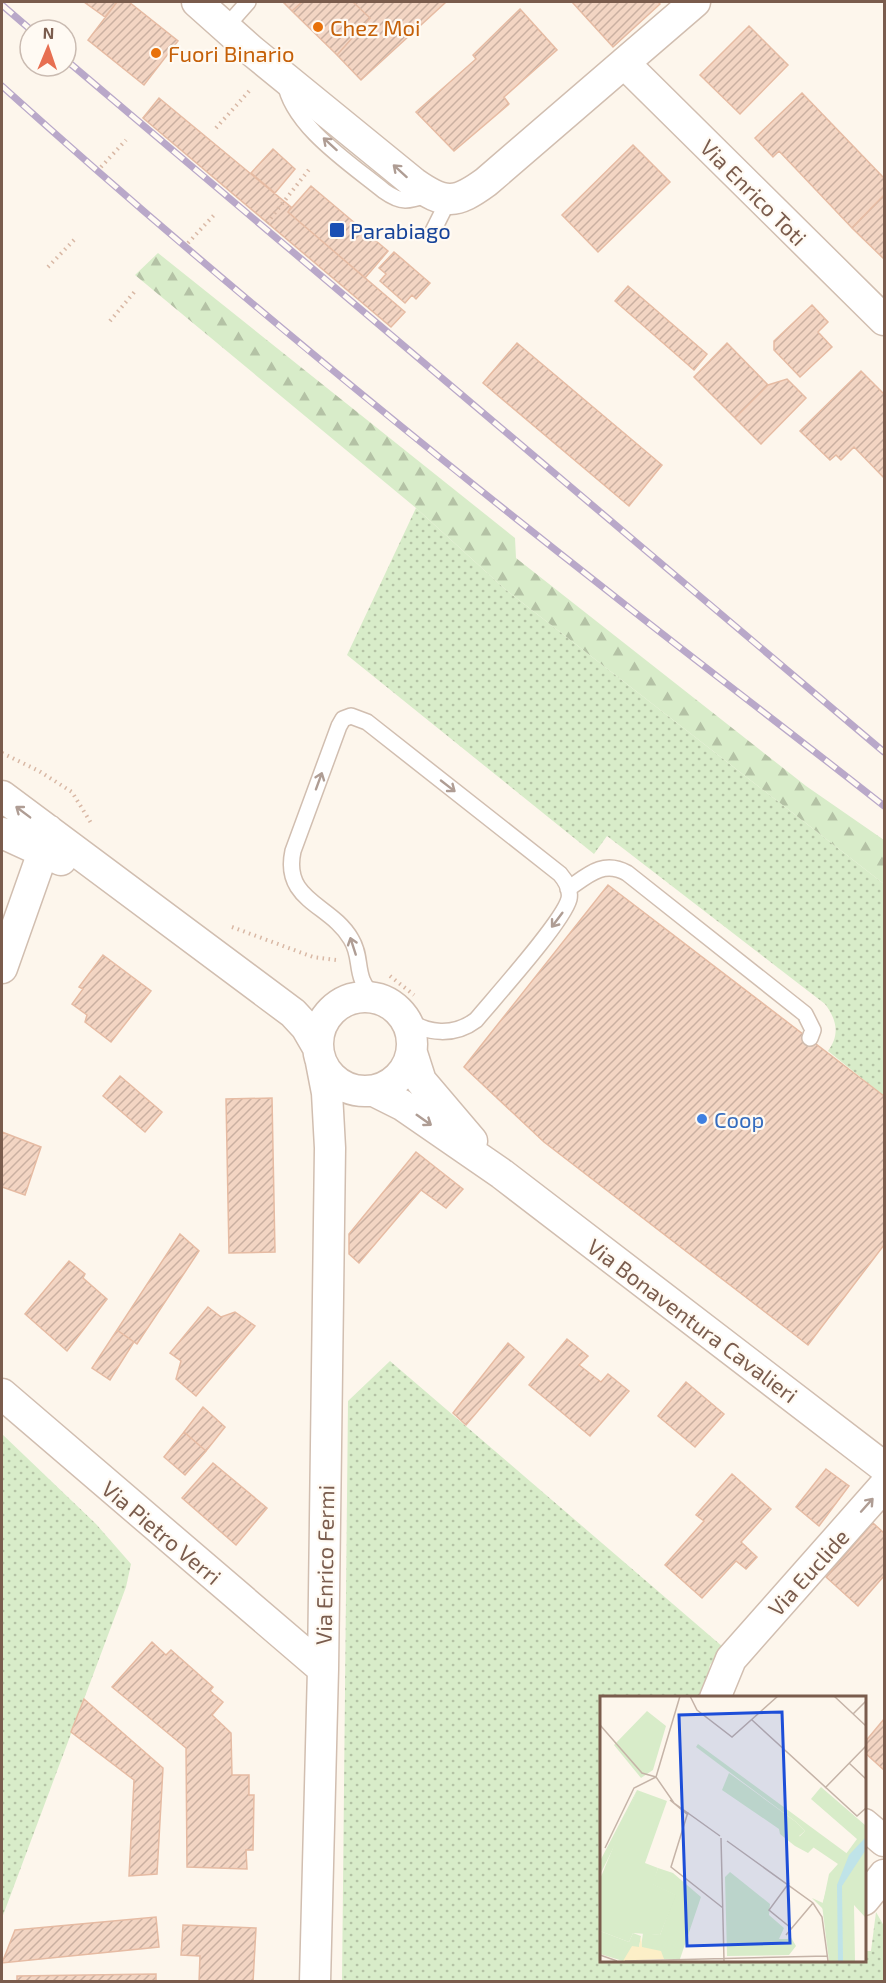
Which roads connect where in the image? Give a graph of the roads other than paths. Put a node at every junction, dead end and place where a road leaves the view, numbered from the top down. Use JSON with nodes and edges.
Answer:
{"nodes":[{"id":1,"x":197,"y":2,"type":"edge"},
{"id":2,"x":248,"y":2,"type":"edge"},
{"id":3,"x":695,"y":2,"type":"edge"},
{"id":4,"x":225,"y":28,"type":"junction"},
{"id":5,"x":624,"y":63,"type":"junction"},
{"id":6,"x":439,"y":197,"type":"junction"},
{"id":7,"x":433,"y":231,"type":"dead end"},
{"id":8,"x":885,"y":320,"type":"edge"},
{"id":9,"x":2,"y":796,"type":"edge"},
{"id":10,"x":2,"y":832,"type":"edge"},
{"id":11,"x":45,"y":841,"type":"junction"},
{"id":12,"x":568,"y":889,"type":"junction"},
{"id":13,"x":2,"y":968,"type":"edge"},
{"id":14,"x":234,"y":968,"type":"junction"},
{"id":15,"x":375,"y":998,"type":"junction"},
{"id":16,"x":345,"y":1002,"type":"junction"},
{"id":17,"x":406,"y":1018,"type":"junction"},
{"id":18,"x":810,"y":1038,"type":"dead end"},
{"id":19,"x":412,"y":1053,"type":"junction"},
{"id":20,"x":319,"y":1054,"type":"junction"},
{"id":21,"x":371,"y":1091,"type":"junction"},
{"id":22,"x":330,"y":1148,"type":"junction"},
{"id":23,"x":502,"y":1174,"type":"junction"},
{"id":24,"x":2,"y":1394,"type":"edge"},
{"id":25,"x":885,"y":1467,"type":"edge"},
{"id":26,"x":885,"y":1486,"type":"edge"},
{"id":27,"x":323,"y":1669,"type":"junction"},
{"id":28,"x":716,"y":1696,"type":"edge"},
{"id":29,"x":865,"y":1825,"type":"edge"},
{"id":30,"x":885,"y":1841,"type":"edge"},
{"id":31,"x":885,"y":1875,"type":"edge"},
{"id":32,"x":865,"y":1899,"type":"edge"},
{"id":33,"x":315,"y":1982,"type":"edge"}],
"edges":[{"from":1,"to":4,"type":"street"},
{"from":2,"to":4,"type":"lane"},
{"from":3,"to":5,"type":"street"},
{"from":6,"to":4,"type":"street","one_way":true},
{"from":5,"to":6,"type":"street"},
{"from":5,"to":8,"type":"street","name":"Via Enrico Toti"},
{"from":6,"to":7,"type":"lane"},
{"from":11,"to":9,"type":"street","name":"Via Bonaventura Cavalieri","one_way":true},
{"from":10,"to":11,"type":"street","name":"Via Bonaventura Cavalieri"},
{"from":11,"to":13,"type":"street"},
{"from":11,"to":14,"type":"street","name":"Via Bonaventura Cavalieri"},
{"from":15,"to":12,"type":"lane","one_way":true},
{"from":12,"to":17,"type":"lane","one_way":true},
{"from":12,"to":18,"type":"lane"},
{"from":14,"to":16,"type":"street","name":"Via Bonaventura Cavalieri"},
{"from":14,"to":20,"type":"street","name":"Via Bonaventura Cavalieri"},
{"from":15,"to":16,"type":"street","name":"Via Bonaventura Cavalieri"},
{"from":15,"to":17,"type":"street"},
{"from":16,"to":20,"type":"street"},
{"from":17,"to":19,"type":"street","name":"Via Bonaventura Cavalieri"},
{"from":19,"to":21,"type":"street"},
{"from":19,"to":23,"type":"street","name":"Via Bonaventura Cavalieri"},
{"from":20,"to":21,"type":"street","name":"Via Bonaventura Cavalieri"},
{"from":20,"to":22,"type":"street","name":"Via Enrico Fermi"},
{"from":21,"to":22,"type":"street","name":"Via Enrico Fermi"},
{"from":21,"to":23,"type":"street","name":"Via Bonaventura Cavalieri","one_way":true},
{"from":22,"to":27,"type":"street","name":"Via Enrico Fermi"},
{"from":23,"to":25,"type":"street","name":"Via Bonaventura Cavalieri"},
{"from":24,"to":27,"type":"street","name":"Via Pietro Verri"},
{"from":28,"to":26,"type":"street","name":"Via Euclide","one_way":true},
{"from":27,"to":33,"type":"street","name":"Via Enrico Fermi"},
{"from":29,"to":30,"type":"street"},
{"from":31,"to":32,"type":"street"}]}
